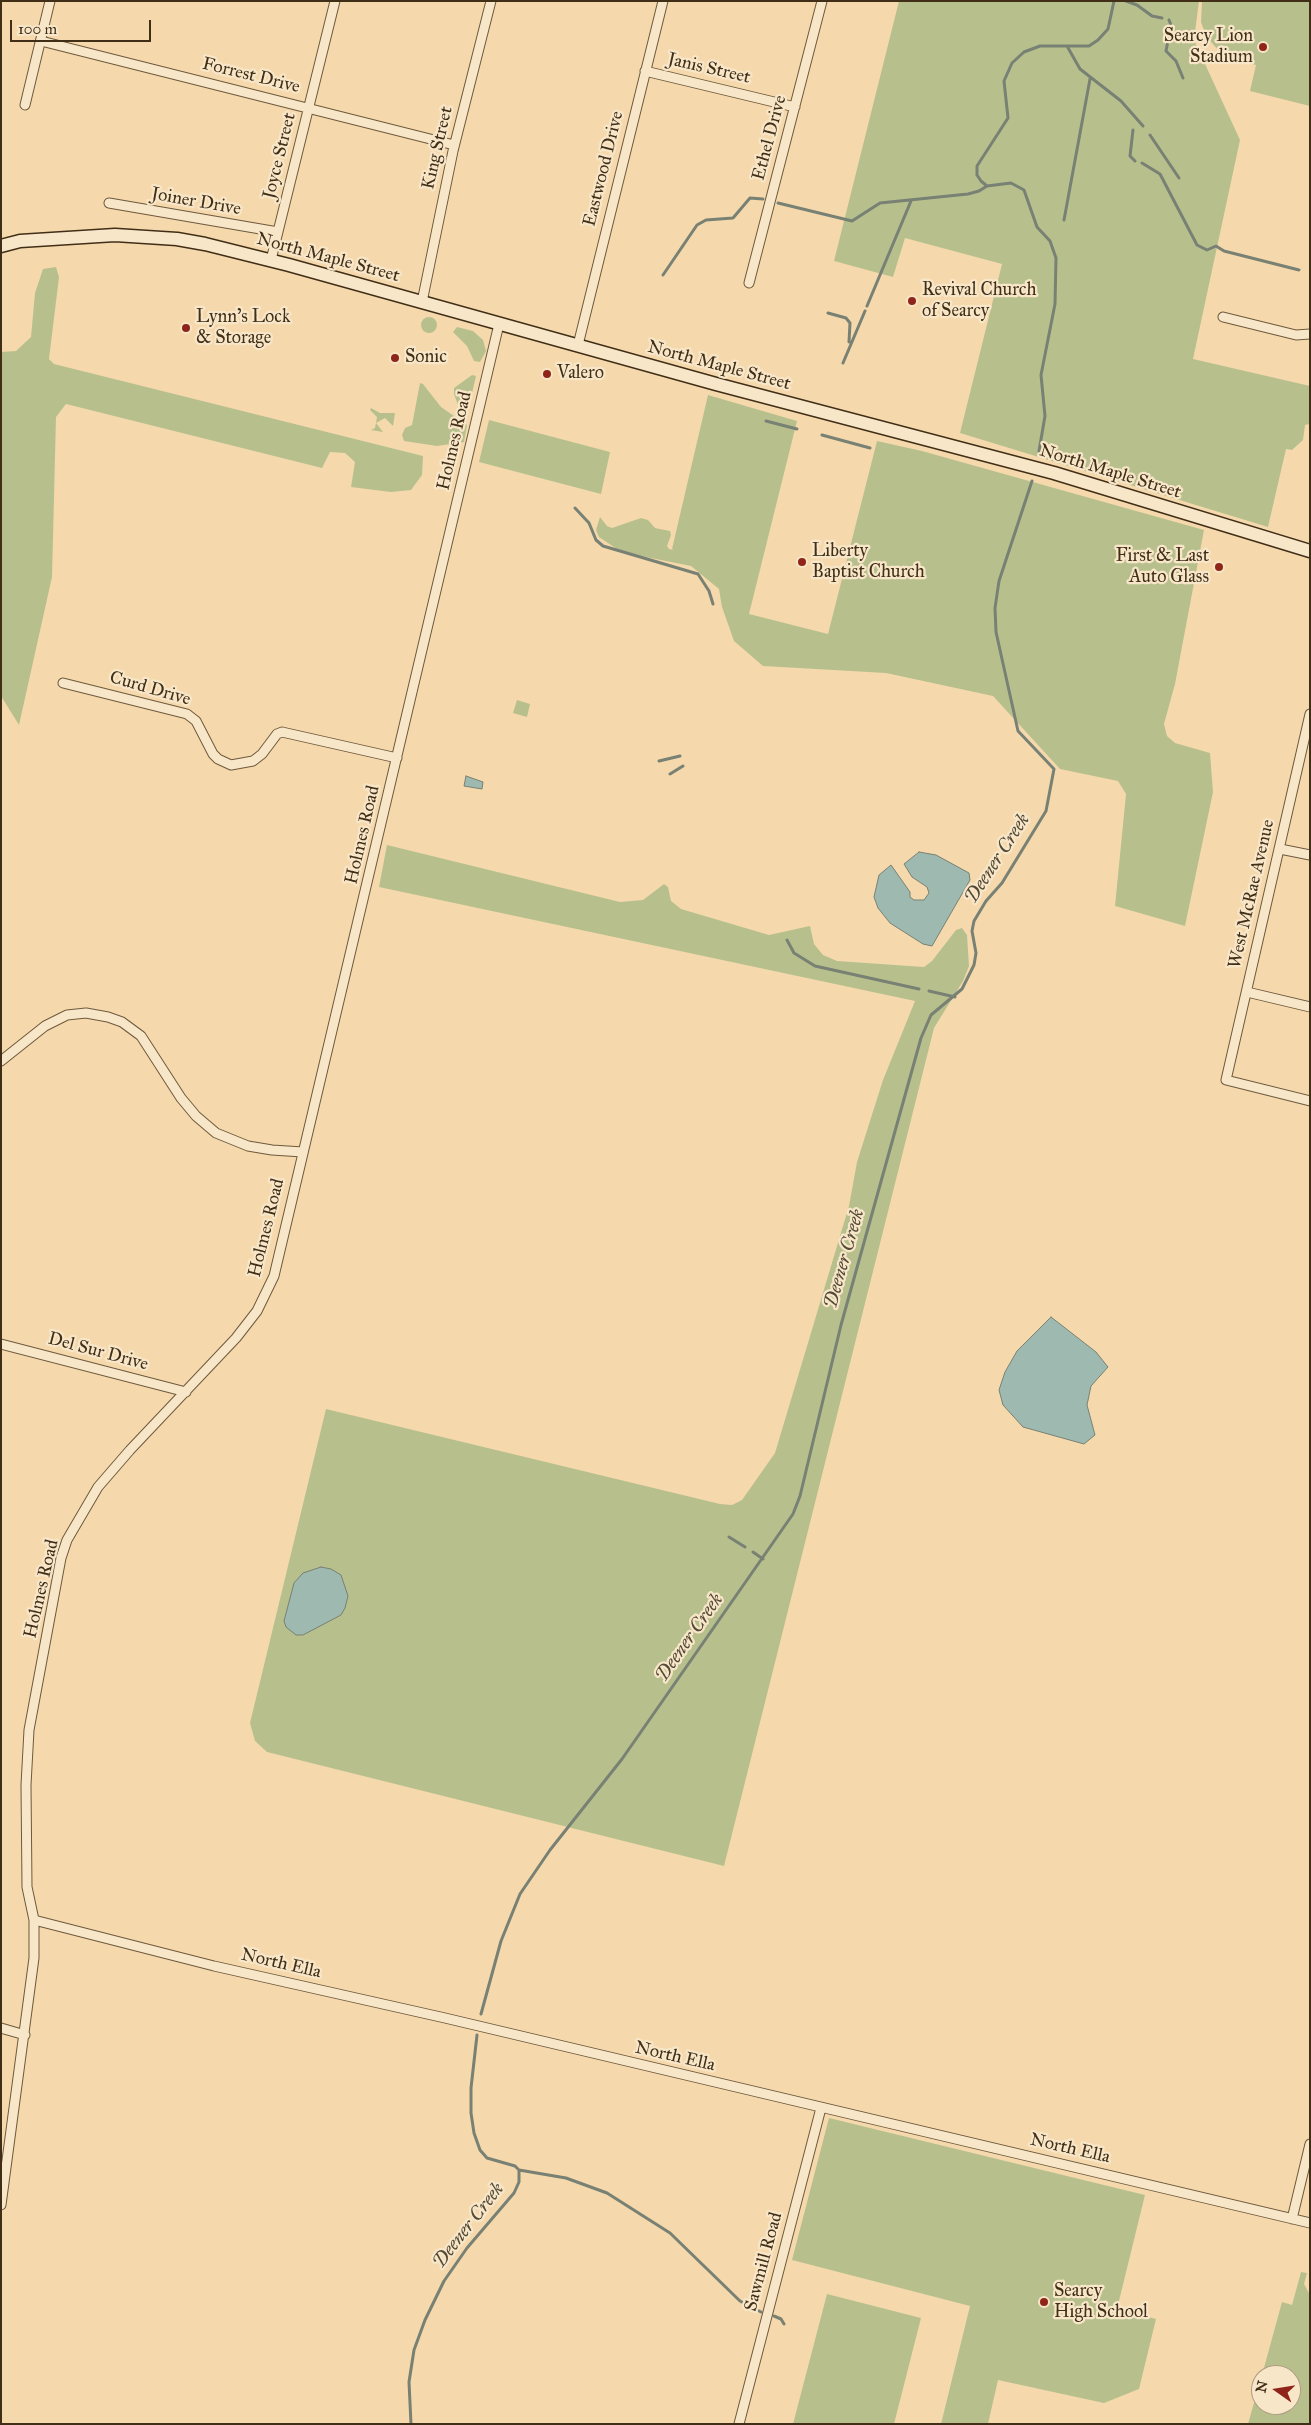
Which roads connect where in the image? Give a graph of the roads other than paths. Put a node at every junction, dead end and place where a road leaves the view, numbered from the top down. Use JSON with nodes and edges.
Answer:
{"nodes":[{"id":1,"x":50,"y":1,"type":"edge"},
{"id":2,"x":335,"y":1,"type":"edge"},
{"id":3,"x":490,"y":1,"type":"edge"},
{"id":4,"x":663,"y":1,"type":"edge"},
{"id":5,"x":822,"y":1,"type":"edge"},
{"id":6,"x":41,"y":41,"type":"junction"},
{"id":7,"x":645,"y":71,"type":"junction"},
{"id":8,"x":25,"y":105,"type":"dead end"},
{"id":9,"x":795,"y":106,"type":"junction"},
{"id":10,"x":309,"y":108,"type":"junction"},
{"id":11,"x":454,"y":145,"type":"junction"},
{"id":12,"x":109,"y":203,"type":"dead end"},
{"id":13,"x":278,"y":232,"type":"junction"},
{"id":14,"x":1,"y":246,"type":"edge"},
{"id":15,"x":271,"y":260,"type":"junction"},
{"id":16,"x":749,"y":283,"type":"dead end"},
{"id":17,"x":422,"y":302,"type":"junction"},
{"id":18,"x":1223,"y":317,"type":"dead end"},
{"id":19,"x":499,"y":324,"type":"junction"},
{"id":20,"x":1310,"y":334,"type":"edge"},
{"id":21,"x":578,"y":345,"type":"junction"},
{"id":22,"x":1310,"y":551,"type":"edge"},
{"id":23,"x":64,"y":683,"type":"dead end"},
{"id":24,"x":1310,"y":714,"type":"edge"},
{"id":25,"x":397,"y":758,"type":"junction"},
{"id":26,"x":1280,"y":849,"type":"junction"},
{"id":27,"x":1310,"y":855,"type":"edge"},
{"id":28,"x":1247,"y":992,"type":"junction"},
{"id":29,"x":1310,"y":1006,"type":"edge"},
{"id":30,"x":1,"y":1061,"type":"edge"},
{"id":31,"x":1310,"y":1101,"type":"edge"},
{"id":32,"x":302,"y":1152,"type":"junction"},
{"id":33,"x":1,"y":1344,"type":"edge"},
{"id":34,"x":186,"y":1392,"type":"junction"},
{"id":35,"x":34,"y":1920,"type":"junction"},
{"id":36,"x":1,"y":2028,"type":"edge"},
{"id":37,"x":25,"y":2035,"type":"junction"},
{"id":38,"x":821,"y":2108,"type":"junction"},
{"id":39,"x":1310,"y":2144,"type":"edge"},
{"id":40,"x":1,"y":2206,"type":"edge"},
{"id":41,"x":1292,"y":2219,"type":"junction"},
{"id":42,"x":1310,"y":2223,"type":"edge"},
{"id":43,"x":739,"y":2424,"type":"edge"}],
"edges":[{"from":1,"to":6,"type":"street"},
{"from":2,"to":10,"type":"street","name":"Joyce Street"},
{"from":3,"to":11,"type":"street","name":"King Street"},
{"from":4,"to":7,"type":"street","name":"Eastwood Drive"},
{"from":5,"to":9,"type":"street","name":"Ethel Drive"},
{"from":6,"to":8,"type":"street"},
{"from":6,"to":10,"type":"street","name":"Forrest Drive"},
{"from":7,"to":9,"type":"street","name":"Janis Street"},
{"from":7,"to":21,"type":"street","name":"Eastwood Drive"},
{"from":9,"to":16,"type":"street","name":"Ethel Drive"},
{"from":10,"to":11,"type":"street","name":"Forrest Drive"},
{"from":10,"to":13,"type":"street","name":"Joyce Street"},
{"from":11,"to":17,"type":"street","name":"King Street"},
{"from":12,"to":13,"type":"street","name":"Joiner Drive"},
{"from":13,"to":15,"type":"street","name":"Joyce Street"},
{"from":14,"to":15,"type":"main road","name":"North Maple Street"},
{"from":15,"to":17,"type":"main road","name":"North Maple Street"},
{"from":17,"to":19,"type":"main road","name":"North Maple Street"},
{"from":18,"to":20,"type":"street"},
{"from":19,"to":21,"type":"main road","name":"North Maple Street"},
{"from":19,"to":25,"type":"street","name":"Holmes Road"},
{"from":21,"to":22,"type":"main road","name":"North Maple Street"},
{"from":23,"to":25,"type":"street","name":"Curd Drive"},
{"from":24,"to":26,"type":"street","name":"West McRae Avenue"},
{"from":25,"to":32,"type":"street","name":"Holmes Road"},
{"from":26,"to":27,"type":"street"},
{"from":26,"to":28,"type":"street","name":"West McRae Avenue"},
{"from":28,"to":29,"type":"street"},
{"from":28,"to":31,"type":"street","name":"West McRae Avenue"},
{"from":30,"to":32,"type":"street"},
{"from":32,"to":34,"type":"street","name":"Holmes Road"},
{"from":33,"to":34,"type":"street","name":"Del Sur Drive"},
{"from":34,"to":35,"type":"street","name":"Holmes Road"},
{"from":35,"to":37,"type":"street","name":"Holmes Road"},
{"from":35,"to":38,"type":"street","name":"North Ella"},
{"from":36,"to":37,"type":"street"},
{"from":37,"to":40,"type":"street","name":"Holmes Road"},
{"from":38,"to":41,"type":"street","name":"North Ella"},
{"from":38,"to":43,"type":"street","name":"Sawmill Road"},
{"from":39,"to":41,"type":"street"},
{"from":41,"to":42,"type":"street","name":"North Ella"}]}
